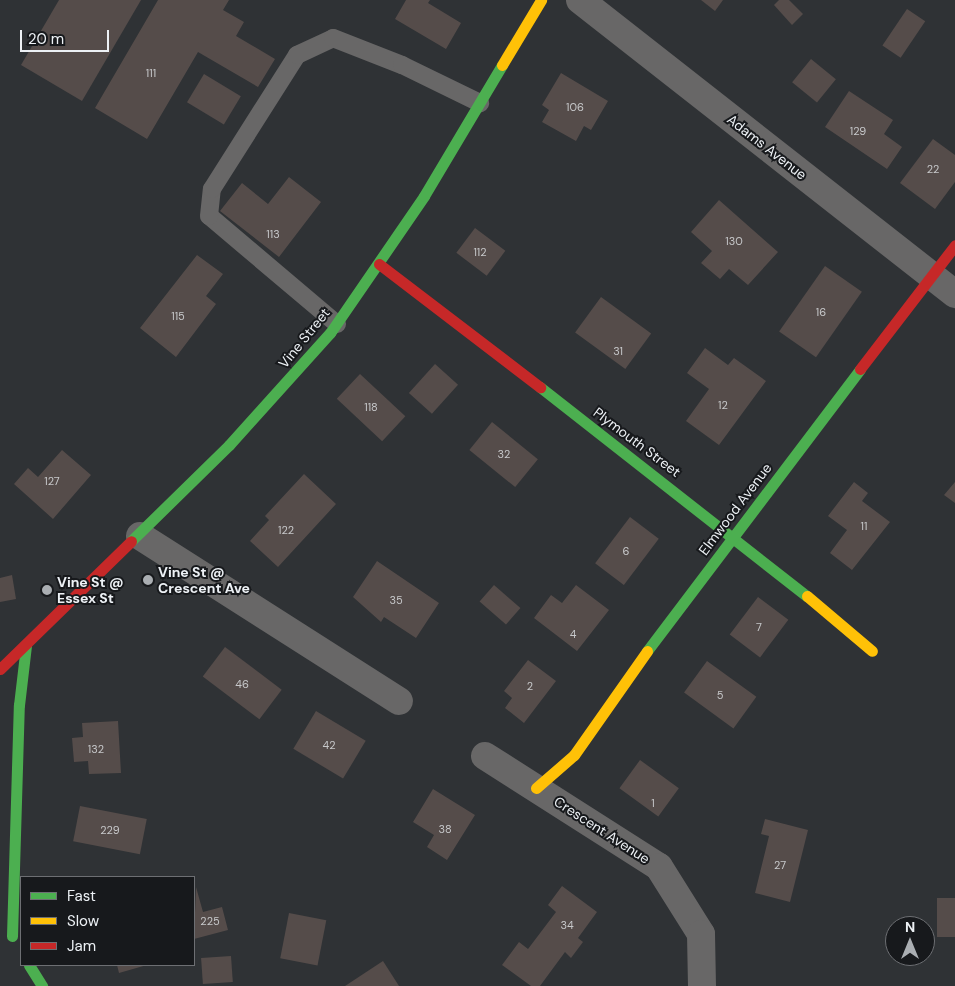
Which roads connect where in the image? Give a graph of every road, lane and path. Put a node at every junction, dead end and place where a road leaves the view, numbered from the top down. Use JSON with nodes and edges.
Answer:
{"nodes":[{"id":1,"x":541,"y":0,"type":"edge"},
{"id":2,"x":580,"y":0,"type":"edge"},
{"id":3,"x":480,"y":103,"type":"junction"},
{"id":4,"x":955,"y":245,"type":"edge"},
{"id":5,"x":379,"y":264,"type":"junction"},
{"id":6,"x":930,"y":275,"type":"junction"},
{"id":7,"x":955,"y":294,"type":"edge"},
{"id":8,"x":337,"y":324,"type":"junction"},
{"id":9,"x":734,"y":535,"type":"junction"},
{"id":10,"x":140,"y":536,"type":"junction"},
{"id":11,"x":26,"y":645,"type":"junction"},
{"id":12,"x":872,"y":651,"type":"dead end"},
{"id":13,"x":0,"y":669,"type":"edge"},
{"id":14,"x":399,"y":701,"type":"dead end"},
{"id":15,"x":485,"y":756,"type":"dead end"},
{"id":16,"x":536,"y":788,"type":"junction"},
{"id":17,"x":0,"y":919,"type":"edge"},
{"id":18,"x":30,"y":966,"type":"edge"},
{"id":19,"x":42,"y":986,"type":"edge"},
{"id":20,"x":702,"y":986,"type":"edge"}],
"edges":[{"from":1,"to":3,"type":"street","name":"Vine Street"},
{"from":2,"to":6,"type":"street","name":"Adams Avenue"},
{"from":3,"to":5,"type":"street","name":"Vine Street"},
{"from":3,"to":8,"type":"lane"},
{"from":4,"to":6,"type":"street","name":"Elmwood Avenue"},
{"from":5,"to":8,"type":"street","name":"Vine Street"},
{"from":5,"to":9,"type":"street","name":"Plymouth Street"},
{"from":6,"to":7,"type":"street","name":"Adams Avenue"},
{"from":6,"to":9,"type":"street","name":"Elmwood Avenue"},
{"from":8,"to":10,"type":"street","name":"Vine Street"},
{"from":9,"to":12,"type":"street","name":"Plymouth Street"},
{"from":9,"to":16,"type":"street","name":"Elmwood Avenue"},
{"from":10,"to":11,"type":"street","name":"Vine Street"},
{"from":10,"to":14,"type":"street"},
{"from":11,"to":13,"type":"street","name":"Vine Street"},
{"from":11,"to":17,"type":"street"},
{"from":15,"to":16,"type":"street","name":"Crescent Avenue"},
{"from":16,"to":20,"type":"street","name":"Crescent Avenue"},
{"from":18,"to":19,"type":"street"}]}
